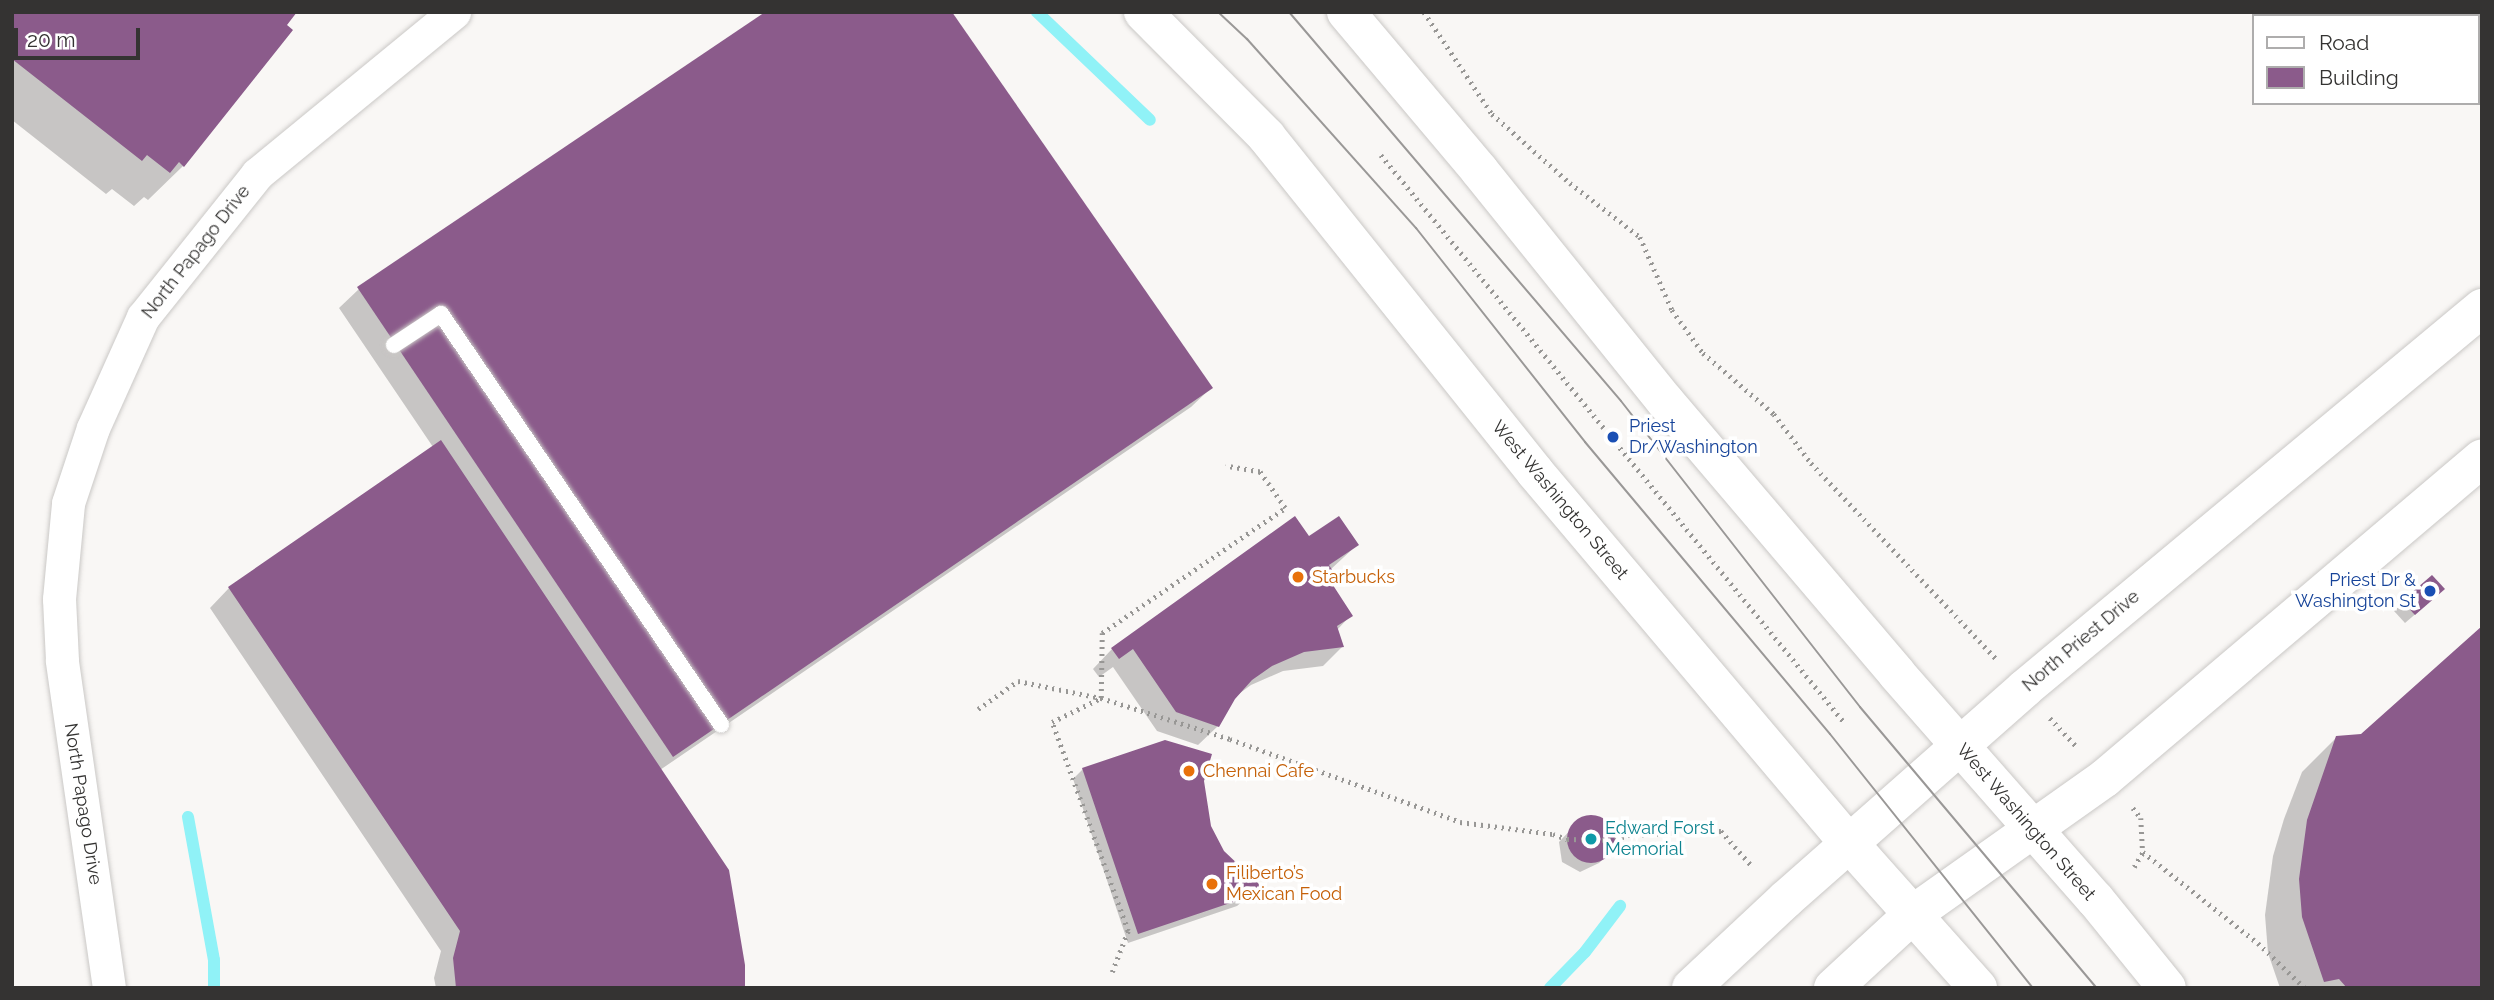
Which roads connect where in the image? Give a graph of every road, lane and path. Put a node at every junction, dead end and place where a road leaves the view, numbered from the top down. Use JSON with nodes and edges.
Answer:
{"nodes":[{"id":1,"x":454,"y":12,"type":"edge"},
{"id":2,"x":1143,"y":12,"type":"edge"},
{"id":3,"x":1346,"y":12,"type":"edge"},
{"id":4,"x":1423,"y":12,"type":"edge"},
{"id":5,"x":1381,"y":155,"type":"dead end"},
{"id":6,"x":2482,"y":308,"type":"edge"},
{"id":7,"x":394,"y":345,"type":"dead end"},
{"id":8,"x":2482,"y":458,"type":"edge"},
{"id":9,"x":1226,"y":466,"type":"dead end"},
{"id":10,"x":2024,"y":689,"type":"junction"},
{"id":11,"x":1101,"y":698,"type":"junction"},
{"id":12,"x":978,"y":709,"type":"dead end"},
{"id":13,"x":1844,"y":722,"type":"dead end"},
{"id":14,"x":721,"y":725,"type":"dead end"},
{"id":15,"x":1959,"y":746,"type":"junction"},
{"id":16,"x":2105,"y":778,"type":"junction"},
{"id":17,"x":2034,"y":831,"type":"junction"},
{"id":18,"x":1849,"y":843,"type":"junction"},
{"id":19,"x":2143,"y":852,"type":"junction"},
{"id":20,"x":1752,"y":866,"type":"dead end"},
{"id":21,"x":2134,"y":867,"type":"dead end"},
{"id":22,"x":1913,"y":914,"type":"junction"},
{"id":23,"x":1112,"y":972,"type":"dead end"},
{"id":24,"x":109,"y":988,"type":"edge"},
{"id":25,"x":1691,"y":988,"type":"edge"},
{"id":26,"x":1833,"y":988,"type":"edge"},
{"id":27,"x":1978,"y":988,"type":"edge"},
{"id":28,"x":2167,"y":988,"type":"edge"},
{"id":29,"x":2305,"y":988,"type":"edge"}],
"edges":[{"from":1,"to":24,"type":"street","name":"North Papago Drive"},
{"from":2,"to":18,"type":"main road","name":"West Washington Street"},
{"from":3,"to":15,"type":"main road","name":"West Washington Street"},
{"from":4,"to":10,"type":"path"},
{"from":5,"to":13,"type":"path"},
{"from":6,"to":10,"type":"main road","name":"North Priest Drive"},
{"from":7,"to":14,"type":"lane"},
{"from":8,"to":16,"type":"main road"},
{"from":9,"to":11,"type":"path"},
{"from":10,"to":15,"type":"main road","name":"North Priest Drive"},
{"from":10,"to":16,"type":"path"},
{"from":11,"to":12,"type":"path"},
{"from":11,"to":20,"type":"path"},
{"from":11,"to":23,"type":"path"},
{"from":15,"to":17,"type":"main road","name":"West Washington Street"},
{"from":15,"to":18,"type":"main road","name":"North Priest Drive"},
{"from":16,"to":17,"type":"main road"},
{"from":16,"to":19,"type":"path"},
{"from":17,"to":22,"type":"main road"},
{"from":17,"to":28,"type":"main road","name":"West Washington Street"},
{"from":18,"to":22,"type":"main road","name":"West Washington Street"},
{"from":18,"to":25,"type":"main road","name":"North Priest Drive"},
{"from":19,"to":21,"type":"path"},
{"from":19,"to":29,"type":"path"},
{"from":22,"to":26,"type":"main road"},
{"from":22,"to":27,"type":"main road","name":"West Washington Street"}]}
